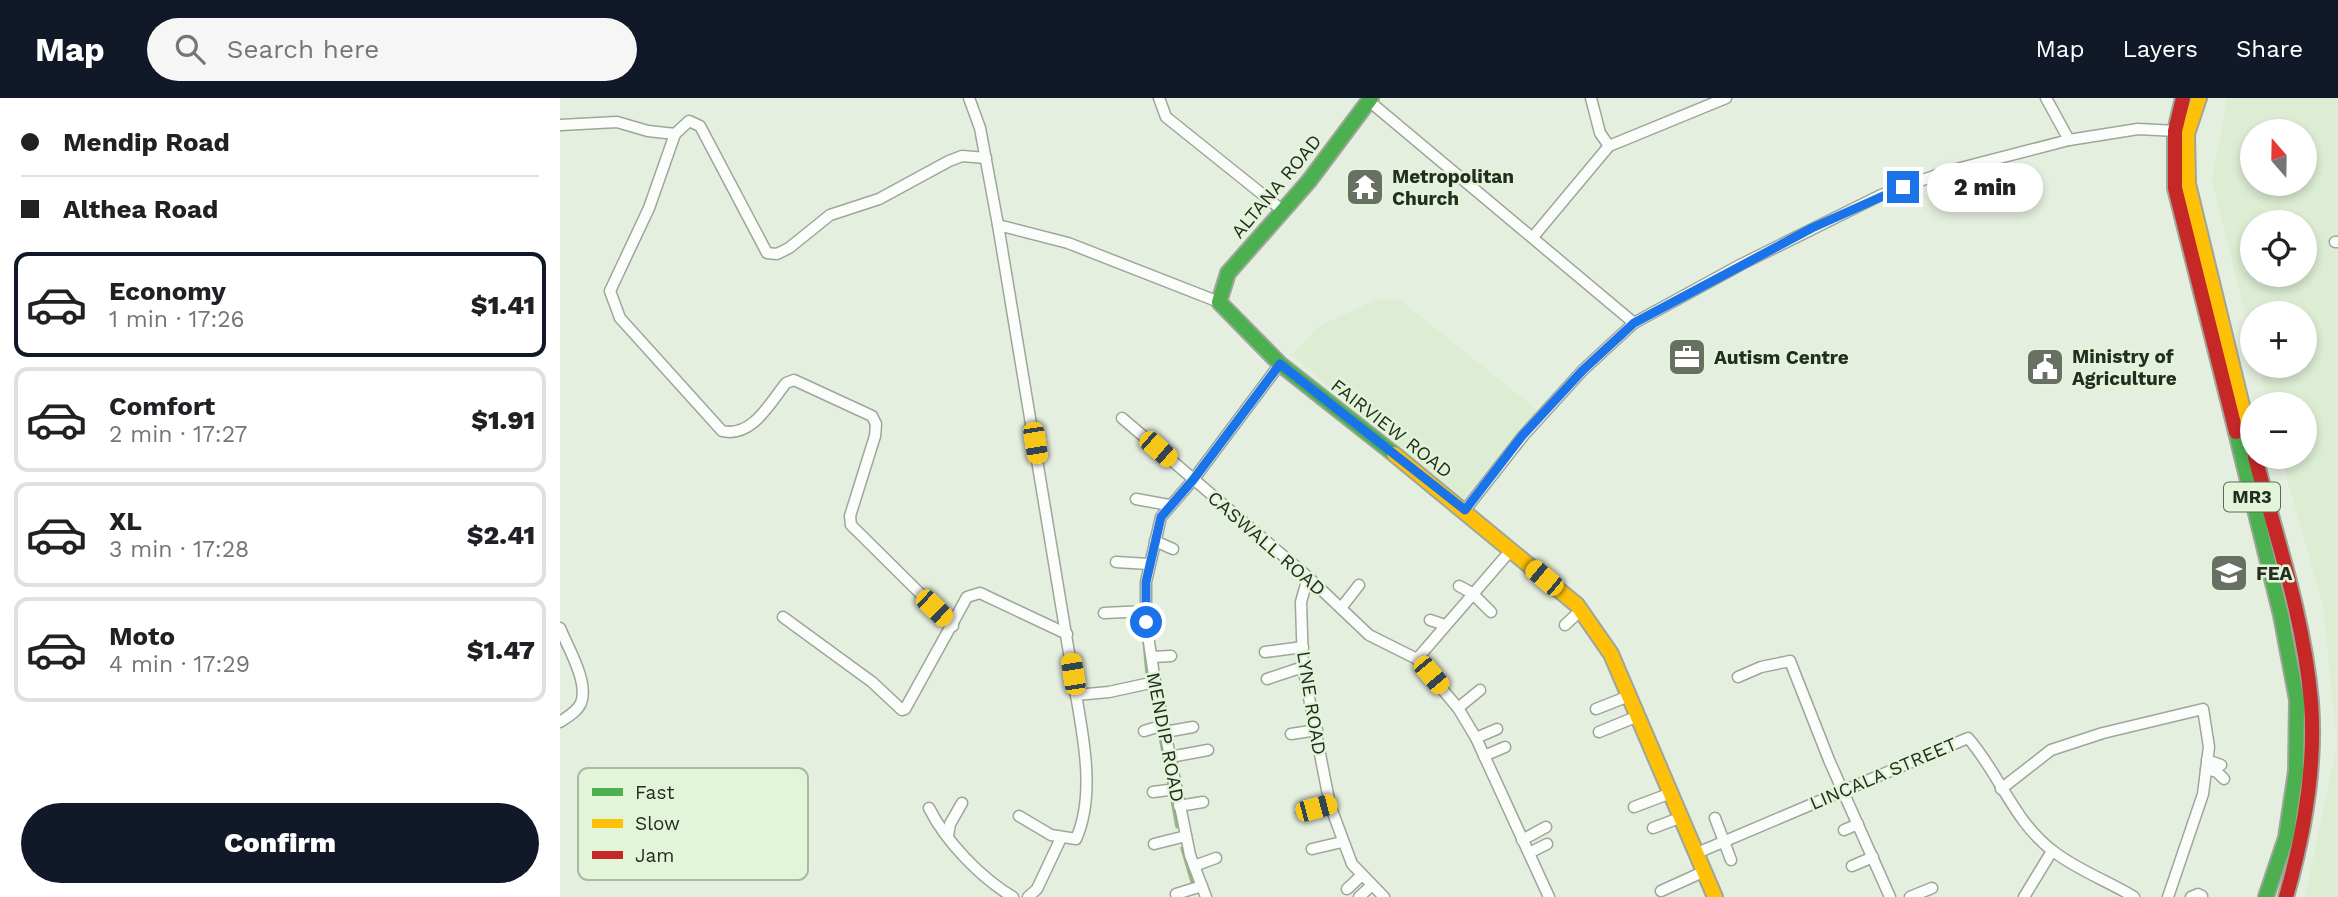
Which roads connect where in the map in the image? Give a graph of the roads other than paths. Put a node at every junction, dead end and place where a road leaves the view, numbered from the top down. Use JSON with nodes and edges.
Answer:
{"nodes":[{"id":1,"x":969,"y":98,"type":"edge"},
{"id":2,"x":1159,"y":98,"type":"edge"},
{"id":3,"x":1591,"y":98,"type":"edge"},
{"id":4,"x":1726,"y":98,"type":"edge"},
{"id":5,"x":2046,"y":98,"type":"edge"},
{"id":6,"x":2183,"y":98,"type":"edge"},
{"id":7,"x":2199,"y":98,"type":"edge"},
{"id":8,"x":1370,"y":100,"type":"edge"},
{"id":9,"x":560,"y":125,"type":"edge"},
{"id":10,"x":2181,"y":131,"type":"junction"},
{"id":11,"x":675,"y":134,"type":"junction"},
{"id":12,"x":2069,"y":141,"type":"junction"},
{"id":13,"x":1609,"y":146,"type":"junction"},
{"id":14,"x":986,"y":158,"type":"junction"},
{"id":15,"x":1282,"y":210,"type":"junction"},
{"id":16,"x":998,"y":225,"type":"junction"},
{"id":17,"x":1533,"y":237,"type":"junction"},
{"id":18,"x":1219,"y":302,"type":"junction"},
{"id":19,"x":1634,"y":323,"type":"junction"},
{"id":20,"x":1280,"y":364,"type":"junction"},
{"id":21,"x":2240,"y":398,"type":"edge"},
{"id":22,"x":1122,"y":418,"type":"dead end"},
{"id":23,"x":2258,"y":469,"type":"edge"},
{"id":24,"x":1193,"y":480,"type":"junction"},
{"id":25,"x":1136,"y":499,"type":"dead end"},
{"id":26,"x":1169,"y":505,"type":"junction"},
{"id":27,"x":1465,"y":510,"type":"junction"},
{"id":28,"x":1154,"y":541,"type":"junction"},
{"id":29,"x":1173,"y":549,"type":"dead end"},
{"id":30,"x":1511,"y":550,"type":"junction"},
{"id":31,"x":1116,"y":562,"type":"dead end"},
{"id":32,"x":1149,"y":564,"type":"junction"},
{"id":33,"x":1308,"y":577,"type":"junction"},
{"id":34,"x":1359,"y":585,"type":"dead end"},
{"id":35,"x":1459,"y":586,"type":"dead end"},
{"id":36,"x":1472,"y":593,"type":"junction"},
{"id":37,"x":1341,"y":608,"type":"junction"},
{"id":38,"x":1581,"y":610,"type":"junction"},
{"id":39,"x":1146,"y":611,"type":"junction"},
{"id":40,"x":1491,"y":612,"type":"dead end"},
{"id":41,"x":1104,"y":613,"type":"dead end"},
{"id":42,"x":783,"y":617,"type":"dead end"},
{"id":43,"x":1430,"y":620,"type":"dead end"},
{"id":44,"x":1445,"y":625,"type":"junction"},
{"id":45,"x":1565,"y":625,"type":"dead end"},
{"id":46,"x":953,"y":626,"type":"junction"},
{"id":47,"x":560,"y":628,"type":"edge"},
{"id":48,"x":1067,"y":634,"type":"junction"},
{"id":49,"x":1303,"y":647,"type":"junction"},
{"id":50,"x":1265,"y":652,"type":"dead end"},
{"id":51,"x":1171,"y":656,"type":"dead end"},
{"id":52,"x":1152,"y":657,"type":"junction"},
{"id":53,"x":1418,"y":659,"type":"junction"},
{"id":54,"x":1303,"y":667,"type":"junction"},
{"id":55,"x":1738,"y":677,"type":"dead end"},
{"id":56,"x":1267,"y":679,"type":"dead end"},
{"id":57,"x":1156,"y":682,"type":"junction"},
{"id":58,"x":1480,"y":690,"type":"dead end"},
{"id":59,"x":1076,"y":695,"type":"junction"},
{"id":60,"x":1629,"y":696,"type":"junction"},
{"id":61,"x":1458,"y":708,"type":"junction"},
{"id":62,"x":1596,"y":709,"type":"dead end"},
{"id":63,"x":1638,"y":716,"type":"junction"},
{"id":64,"x":560,"y":722,"type":"edge"},
{"id":65,"x":1193,"y":727,"type":"dead end"},
{"id":66,"x":1165,"y":729,"type":"junction"},
{"id":67,"x":1497,"y":729,"type":"dead end"},
{"id":68,"x":1317,"y":730,"type":"junction"},
{"id":69,"x":1144,"y":731,"type":"dead end"},
{"id":70,"x":1599,"y":732,"type":"dead end"},
{"id":71,"x":1292,"y":734,"type":"dead end"},
{"id":72,"x":1476,"y":738,"type":"junction"},
{"id":73,"x":1505,"y":747,"type":"dead end"},
{"id":74,"x":1208,"y":750,"type":"dead end"},
{"id":75,"x":1484,"y":756,"type":"junction"},
{"id":76,"x":1170,"y":757,"type":"junction"},
{"id":77,"x":2207,"y":765,"type":"junction"},
{"id":78,"x":2221,"y":765,"type":"dead end"},
{"id":79,"x":2224,"y":779,"type":"dead end"},
{"id":80,"x":1177,"y":789,"type":"junction"},
{"id":81,"x":2001,"y":789,"type":"junction"},
{"id":82,"x":1153,"y":792,"type":"dead end"},
{"id":83,"x":1842,"y":792,"type":"junction"},
{"id":84,"x":1671,"y":793,"type":"junction"},
{"id":85,"x":1203,"y":802,"type":"dead end"},
{"id":86,"x":962,"y":803,"type":"dead end"},
{"id":87,"x":1330,"y":805,"type":"junction"},
{"id":88,"x":1179,"y":806,"type":"junction"},
{"id":89,"x":1634,"y":807,"type":"dead end"},
{"id":90,"x":929,"y":808,"type":"dead end"},
{"id":91,"x":1302,"y":812,"type":"dead end"},
{"id":92,"x":1019,"y":816,"type":"dead end"},
{"id":93,"x":1682,"y":817,"type":"junction"},
{"id":94,"x":1715,"y":818,"type":"dead end"},
{"id":95,"x":1858,"y":824,"type":"junction"},
{"id":96,"x":1546,"y":827,"type":"dead end"},
{"id":97,"x":1653,"y":828,"type":"dead end"},
{"id":98,"x":1844,"y":830,"type":"dead end"},
{"id":99,"x":948,"y":836,"type":"junction"},
{"id":100,"x":1186,"y":836,"type":"junction"},
{"id":101,"x":1060,"y":838,"type":"junction"},
{"id":102,"x":1522,"y":840,"type":"junction"},
{"id":103,"x":1724,"y":841,"type":"junction"},
{"id":104,"x":1342,"y":842,"type":"junction"},
{"id":105,"x":1154,"y":844,"type":"dead end"},
{"id":106,"x":1547,"y":844,"type":"dead end"},
{"id":107,"x":1312,"y":849,"type":"dead end"},
{"id":108,"x":2052,"y":851,"type":"junction"},
{"id":109,"x":1529,"y":853,"type":"junction"},
{"id":110,"x":1697,"y":853,"type":"junction"},
{"id":111,"x":1872,"y":857,"type":"junction"},
{"id":112,"x":1216,"y":858,"type":"dead end"},
{"id":113,"x":1731,"y":860,"type":"dead end"},
{"id":114,"x":1194,"y":866,"type":"junction"},
{"id":115,"x":1852,"y":866,"type":"dead end"},
{"id":116,"x":1705,"y":871,"type":"junction"},
{"id":117,"x":1878,"y":871,"type":"junction"},
{"id":118,"x":1362,"y":875,"type":"junction"},
{"id":119,"x":1866,"y":876,"type":"dead end"},
{"id":120,"x":1202,"y":886,"type":"junction"},
{"id":121,"x":1371,"y":886,"type":"junction"},
{"id":122,"x":1932,"y":888,"type":"dead end"},
{"id":123,"x":1347,"y":889,"type":"dead end"},
{"id":124,"x":1661,"y":891,"type":"dead end"},
{"id":125,"x":1177,"y":894,"type":"dead end"},
{"id":126,"x":1013,"y":897,"type":"edge"},
{"id":127,"x":1028,"y":897,"type":"edge"},
{"id":128,"x":1206,"y":897,"type":"edge"},
{"id":129,"x":1359,"y":897,"type":"edge"},
{"id":130,"x":1384,"y":897,"type":"edge"},
{"id":131,"x":1549,"y":897,"type":"edge"},
{"id":132,"x":1715,"y":897,"type":"edge"},
{"id":133,"x":1890,"y":897,"type":"edge"},
{"id":134,"x":1910,"y":897,"type":"edge"},
{"id":135,"x":2024,"y":897,"type":"edge"},
{"id":136,"x":2134,"y":897,"type":"edge"},
{"id":137,"x":2168,"y":897,"type":"edge"},
{"id":138,"x":2266,"y":897,"type":"edge"},
{"id":139,"x":2286,"y":897,"type":"edge"}],
"edges":[{"from":1,"to":14,"type":"street"},
{"from":2,"to":15,"type":"street"},
{"from":3,"to":13,"type":"street"},
{"from":4,"to":13,"type":"street"},
{"from":5,"to":12,"type":"street"},
{"from":6,"to":10,"type":"main road","number":"MR3"},
{"from":7,"to":10,"type":"main road","number":"MR3"},
{"from":8,"to":15,"type":"main road","name":"ALTANA ROAD"},
{"from":8,"to":17,"type":"street"},
{"from":9,"to":11,"type":"street"},
{"from":10,"to":12,"type":"street"},
{"from":10,"to":21,"type":"main road","number":"MR3"},
{"from":10,"to":138,"type":"main road","number":"MR3"},
{"from":11,"to":14,"type":"street"},
{"from":11,"to":46,"type":"street"},
{"from":12,"to":19,"type":"street"},
{"from":13,"to":17,"type":"street"},
{"from":14,"to":16,"type":"street"},
{"from":15,"to":18,"type":"main road","name":"ALTANA ROAD"},
{"from":16,"to":18,"type":"street","name":"FAIRVIEW ROAD"},
{"from":16,"to":48,"type":"street"},
{"from":17,"to":19,"type":"street"},
{"from":18,"to":20,"type":"main road","name":"FAIRVIEW ROAD"},
{"from":19,"to":27,"type":"street"},
{"from":20,"to":24,"type":"street","name":"MENDIP ROAD"},
{"from":20,"to":27,"type":"main road","name":"FAIRVIEW ROAD"},
{"from":22,"to":24,"type":"street","name":"CASWALL ROAD"},
{"from":23,"to":139,"type":"main road","number":"MR3"},
{"from":24,"to":26,"type":"street","name":"MENDIP ROAD"},
{"from":24,"to":33,"type":"street","name":"CASWALL ROAD"},
{"from":25,"to":26,"type":"street"},
{"from":26,"to":28,"type":"street","name":"MENDIP ROAD"},
{"from":27,"to":30,"type":"main road","name":"FAIRVIEW ROAD"},
{"from":28,"to":29,"type":"street"},
{"from":28,"to":32,"type":"street","name":"MENDIP ROAD"},
{"from":30,"to":36,"type":"street"},
{"from":30,"to":38,"type":"main road","name":"FAIRVIEW ROAD"},
{"from":31,"to":32,"type":"street"},
{"from":32,"to":39,"type":"street","name":"MENDIP ROAD"},
{"from":33,"to":37,"type":"street","name":"CASWALL ROAD"},
{"from":33,"to":49,"type":"street","name":"LYNE ROAD"},
{"from":34,"to":37,"type":"street"},
{"from":35,"to":36,"type":"street"},
{"from":36,"to":40,"type":"street"},
{"from":36,"to":44,"type":"street"},
{"from":37,"to":53,"type":"street","name":"CASWALL ROAD"},
{"from":38,"to":45,"type":"street"},
{"from":38,"to":60,"type":"main road","name":"FAIRVIEW ROAD"},
{"from":39,"to":41,"type":"street"},
{"from":39,"to":52,"type":"street","name":"MENDIP ROAD"},
{"from":42,"to":46,"type":"street"},
{"from":43,"to":44,"type":"street"},
{"from":44,"to":53,"type":"street"},
{"from":46,"to":48,"type":"street"},
{"from":47,"to":64,"type":"street"},
{"from":48,"to":59,"type":"street"},
{"from":49,"to":50,"type":"street"},
{"from":49,"to":54,"type":"street","name":"LYNE ROAD"},
{"from":51,"to":52,"type":"street"},
{"from":52,"to":57,"type":"street","name":"MENDIP ROAD"},
{"from":53,"to":61,"type":"street"},
{"from":54,"to":56,"type":"street"},
{"from":54,"to":68,"type":"street","name":"LYNE ROAD"},
{"from":55,"to":83,"type":"street"},
{"from":57,"to":59,"type":"street"},
{"from":57,"to":66,"type":"street","name":"MENDIP ROAD"},
{"from":58,"to":61,"type":"street"},
{"from":59,"to":101,"type":"street"},
{"from":60,"to":62,"type":"street"},
{"from":60,"to":63,"type":"main road","name":"FAIRVIEW ROAD"},
{"from":61,"to":72,"type":"street"},
{"from":63,"to":70,"type":"street"},
{"from":63,"to":84,"type":"main road","name":"FAIRVIEW ROAD"},
{"from":65,"to":66,"type":"street"},
{"from":66,"to":69,"type":"street"},
{"from":66,"to":76,"type":"street","name":"MENDIP ROAD"},
{"from":67,"to":72,"type":"street"},
{"from":68,"to":71,"type":"street"},
{"from":68,"to":87,"type":"street","name":"LYNE ROAD"},
{"from":72,"to":75,"type":"street"},
{"from":73,"to":75,"type":"street"},
{"from":74,"to":76,"type":"street"},
{"from":75,"to":102,"type":"street"},
{"from":76,"to":80,"type":"street","name":"MENDIP ROAD"},
{"from":77,"to":78,"type":"street"},
{"from":77,"to":79,"type":"street"},
{"from":77,"to":81,"type":"street"},
{"from":77,"to":137,"type":"street"},
{"from":80,"to":82,"type":"street"},
{"from":80,"to":88,"type":"street","name":"MENDIP ROAD"},
{"from":81,"to":83,"type":"street","name":"LINCALA STREET"},
{"from":81,"to":108,"type":"street","name":"LINCALA STREET"},
{"from":83,"to":95,"type":"street"},
{"from":83,"to":103,"type":"street","name":"LINCALA STREET"},
{"from":84,"to":89,"type":"street"},
{"from":84,"to":93,"type":"main road","name":"FAIRVIEW ROAD"},
{"from":85,"to":88,"type":"street"},
{"from":86,"to":99,"type":"street"},
{"from":87,"to":91,"type":"street"},
{"from":87,"to":104,"type":"street","name":"LYNE ROAD"},
{"from":88,"to":100,"type":"street","name":"MENDIP ROAD"},
{"from":90,"to":99,"type":"street"},
{"from":92,"to":101,"type":"street"},
{"from":93,"to":97,"type":"street"},
{"from":93,"to":110,"type":"main road","name":"FAIRVIEW ROAD"},
{"from":94,"to":103,"type":"street"},
{"from":95,"to":98,"type":"street"},
{"from":95,"to":111,"type":"street"},
{"from":96,"to":102,"type":"street"},
{"from":99,"to":126,"type":"street"},
{"from":100,"to":105,"type":"street"},
{"from":100,"to":114,"type":"street","name":"MENDIP ROAD"},
{"from":101,"to":127,"type":"street"},
{"from":102,"to":109,"type":"street"},
{"from":103,"to":110,"type":"street","name":"LINCALA STREET"},
{"from":103,"to":113,"type":"street"},
{"from":104,"to":107,"type":"street"},
{"from":104,"to":118,"type":"street","name":"LYNE ROAD"},
{"from":106,"to":109,"type":"street"},
{"from":108,"to":135,"type":"street"},
{"from":108,"to":136,"type":"street","name":"LINCALA STREET"},
{"from":109,"to":131,"type":"street"},
{"from":110,"to":116,"type":"main road","name":"FAIRVIEW ROAD"},
{"from":111,"to":115,"type":"street"},
{"from":111,"to":117,"type":"street"},
{"from":112,"to":114,"type":"street"},
{"from":114,"to":120,"type":"street","name":"MENDIP ROAD"},
{"from":116,"to":124,"type":"street"},
{"from":116,"to":132,"type":"main road","name":"FAIRVIEW ROAD"},
{"from":117,"to":119,"type":"street"},
{"from":117,"to":133,"type":"street"},
{"from":118,"to":121,"type":"street","name":"LYNE ROAD"},
{"from":118,"to":123,"type":"street"},
{"from":120,"to":125,"type":"street"},
{"from":120,"to":128,"type":"street","name":"MENDIP ROAD"},
{"from":121,"to":129,"type":"street"},
{"from":121,"to":130,"type":"street","name":"LYNE ROAD"},
{"from":122,"to":134,"type":"street"}]}
